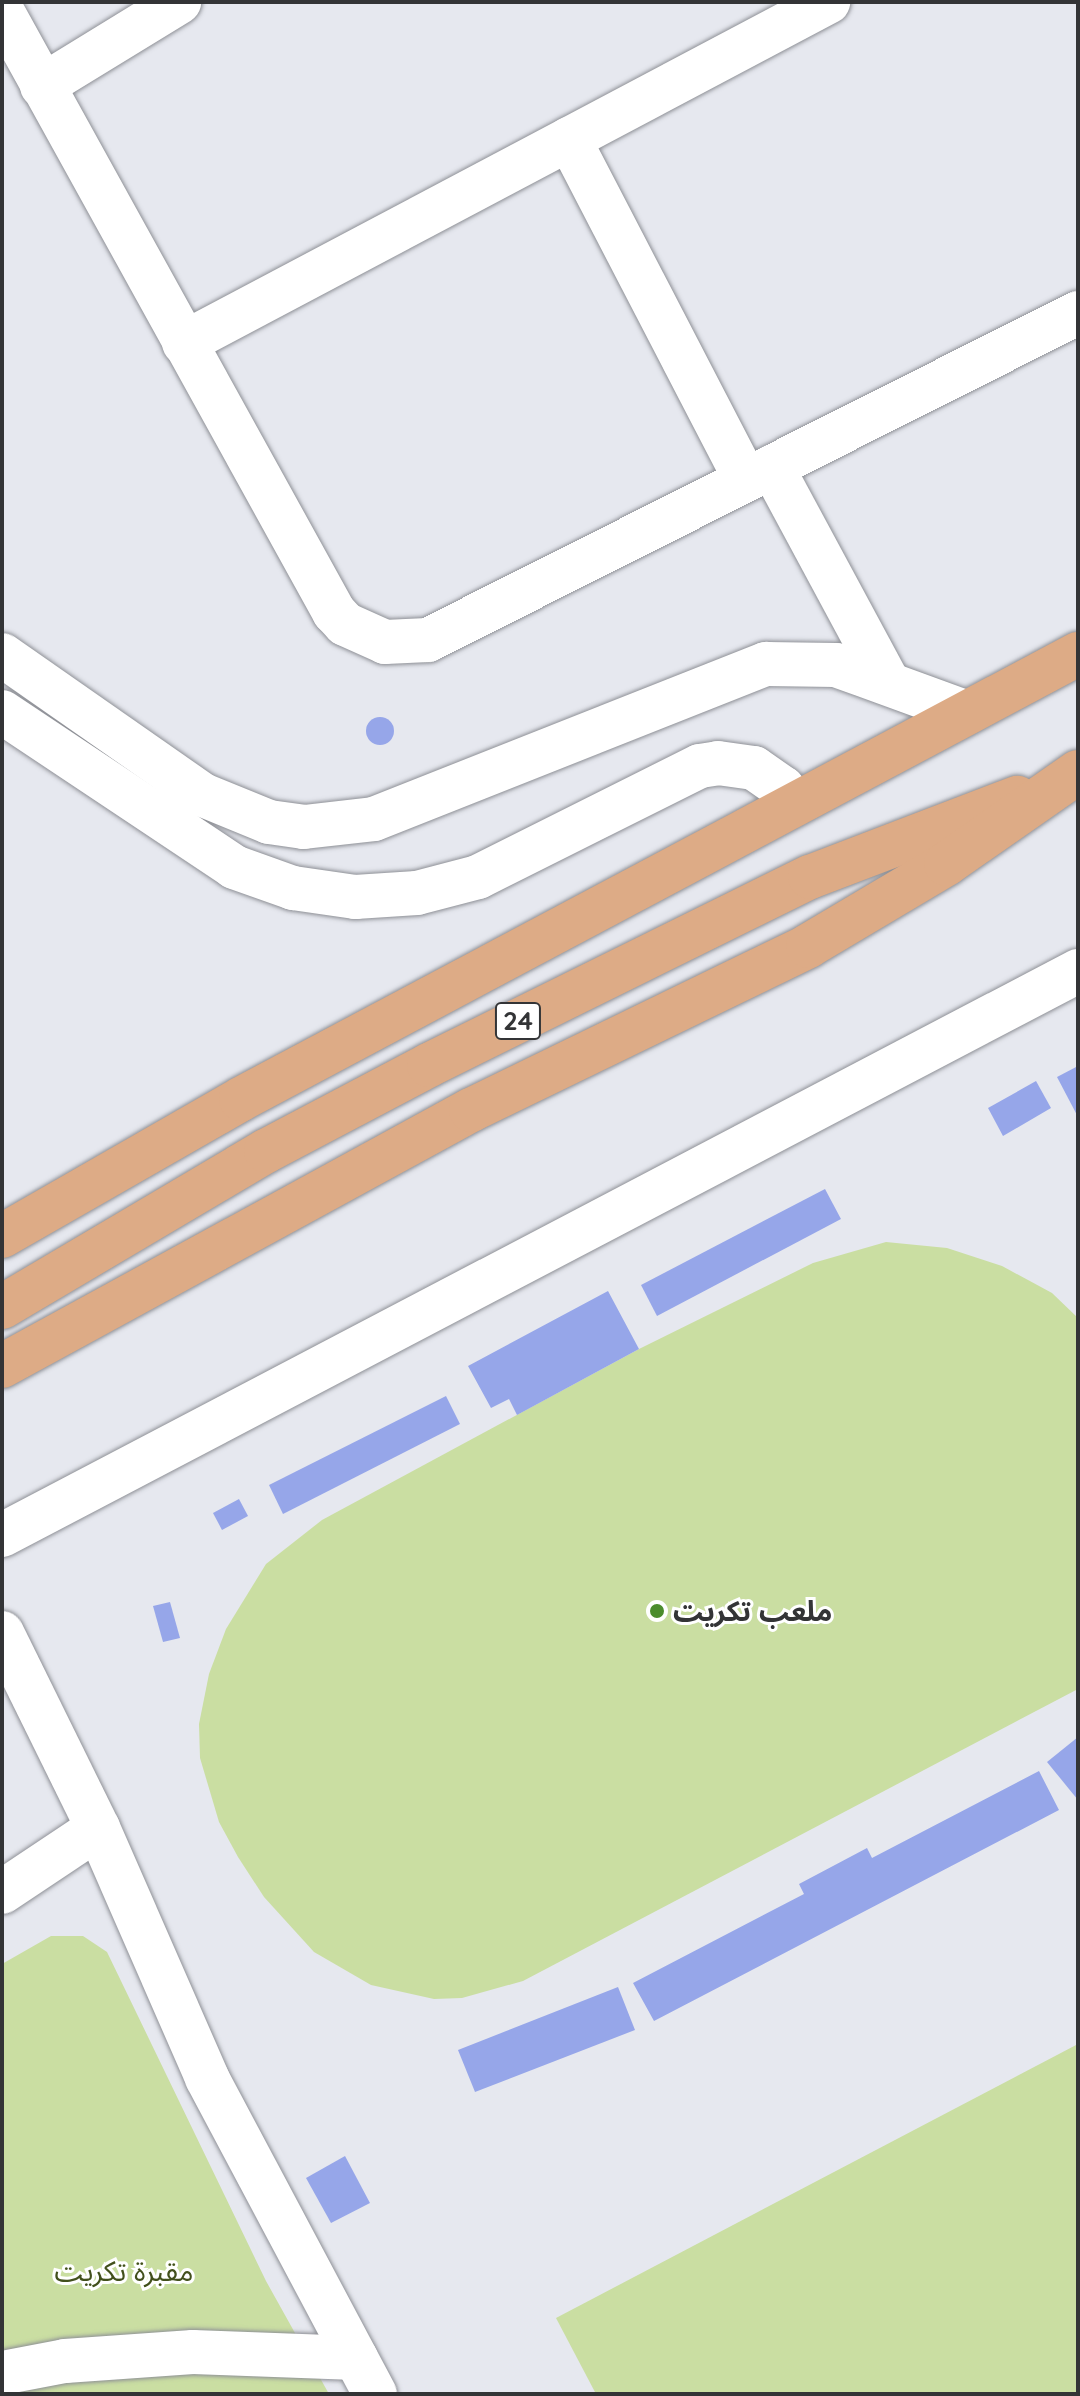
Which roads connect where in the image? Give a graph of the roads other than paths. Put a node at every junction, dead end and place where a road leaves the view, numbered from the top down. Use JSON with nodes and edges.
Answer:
{"nodes":[{"id":1,"x":179,"y":2,"type":"edge"},
{"id":2,"x":828,"y":2,"type":"edge"},
{"id":3,"x":2,"y":11,"type":"edge"},
{"id":4,"x":42,"y":86,"type":"junction"},
{"id":5,"x":569,"y":139,"type":"junction"},
{"id":6,"x":1078,"y":313,"type":"edge"},
{"id":7,"x":184,"y":343,"type":"junction"},
{"id":8,"x":759,"y":473,"type":"junction"},
{"id":9,"x":1078,"y":654,"type":"edge"},
{"id":10,"x":2,"y":655,"type":"edge"},
{"id":11,"x":888,"y":682,"type":"junction"},
{"id":12,"x":2,"y":712,"type":"edge"},
{"id":13,"x":965,"y":712,"type":"junction"},
{"id":14,"x":1068,"y":779,"type":"edge"},
{"id":15,"x":793,"y":803,"type":"junction"},
{"id":16,"x":1078,"y":971,"type":"edge"},
{"id":17,"x":2,"y":1236,"type":"edge"},
{"id":18,"x":2,"y":1307,"type":"edge"},
{"id":19,"x":2,"y":1366,"type":"edge"},
{"id":20,"x":2,"y":1535,"type":"edge"},
{"id":21,"x":2,"y":1633,"type":"edge"},
{"id":22,"x":98,"y":1828,"type":"junction"},
{"id":23,"x":2,"y":1892,"type":"edge"},
{"id":24,"x":2,"y":2373,"type":"edge"},
{"id":25,"x":366,"y":2376,"type":"edge"}],
"edges":[{"from":1,"to":4,"type":"street"},
{"from":2,"to":5,"type":"street"},
{"from":3,"to":4,"type":"street"},
{"from":4,"to":7,"type":"street"},
{"from":5,"to":7,"type":"street"},
{"from":5,"to":8,"type":"street"},
{"from":6,"to":8,"type":"street"},
{"from":7,"to":8,"type":"street"},
{"from":8,"to":11,"type":"street"},
{"from":9,"to":13,"type":"main road"},
{"from":10,"to":11,"type":"street"},
{"from":11,"to":13,"type":"street"},
{"from":12,"to":15,"type":"street"},
{"from":13,"to":15,"type":"main road"},
{"from":14,"to":18,"type":"main road","number":"24"},
{"from":14,"to":19,"type":"main road"},
{"from":15,"to":17,"type":"main road"},
{"from":16,"to":20,"type":"street"},
{"from":21,"to":22,"type":"street"},
{"from":22,"to":23,"type":"street"},
{"from":22,"to":25,"type":"street"},
{"from":24,"to":25,"type":"street"}]}
